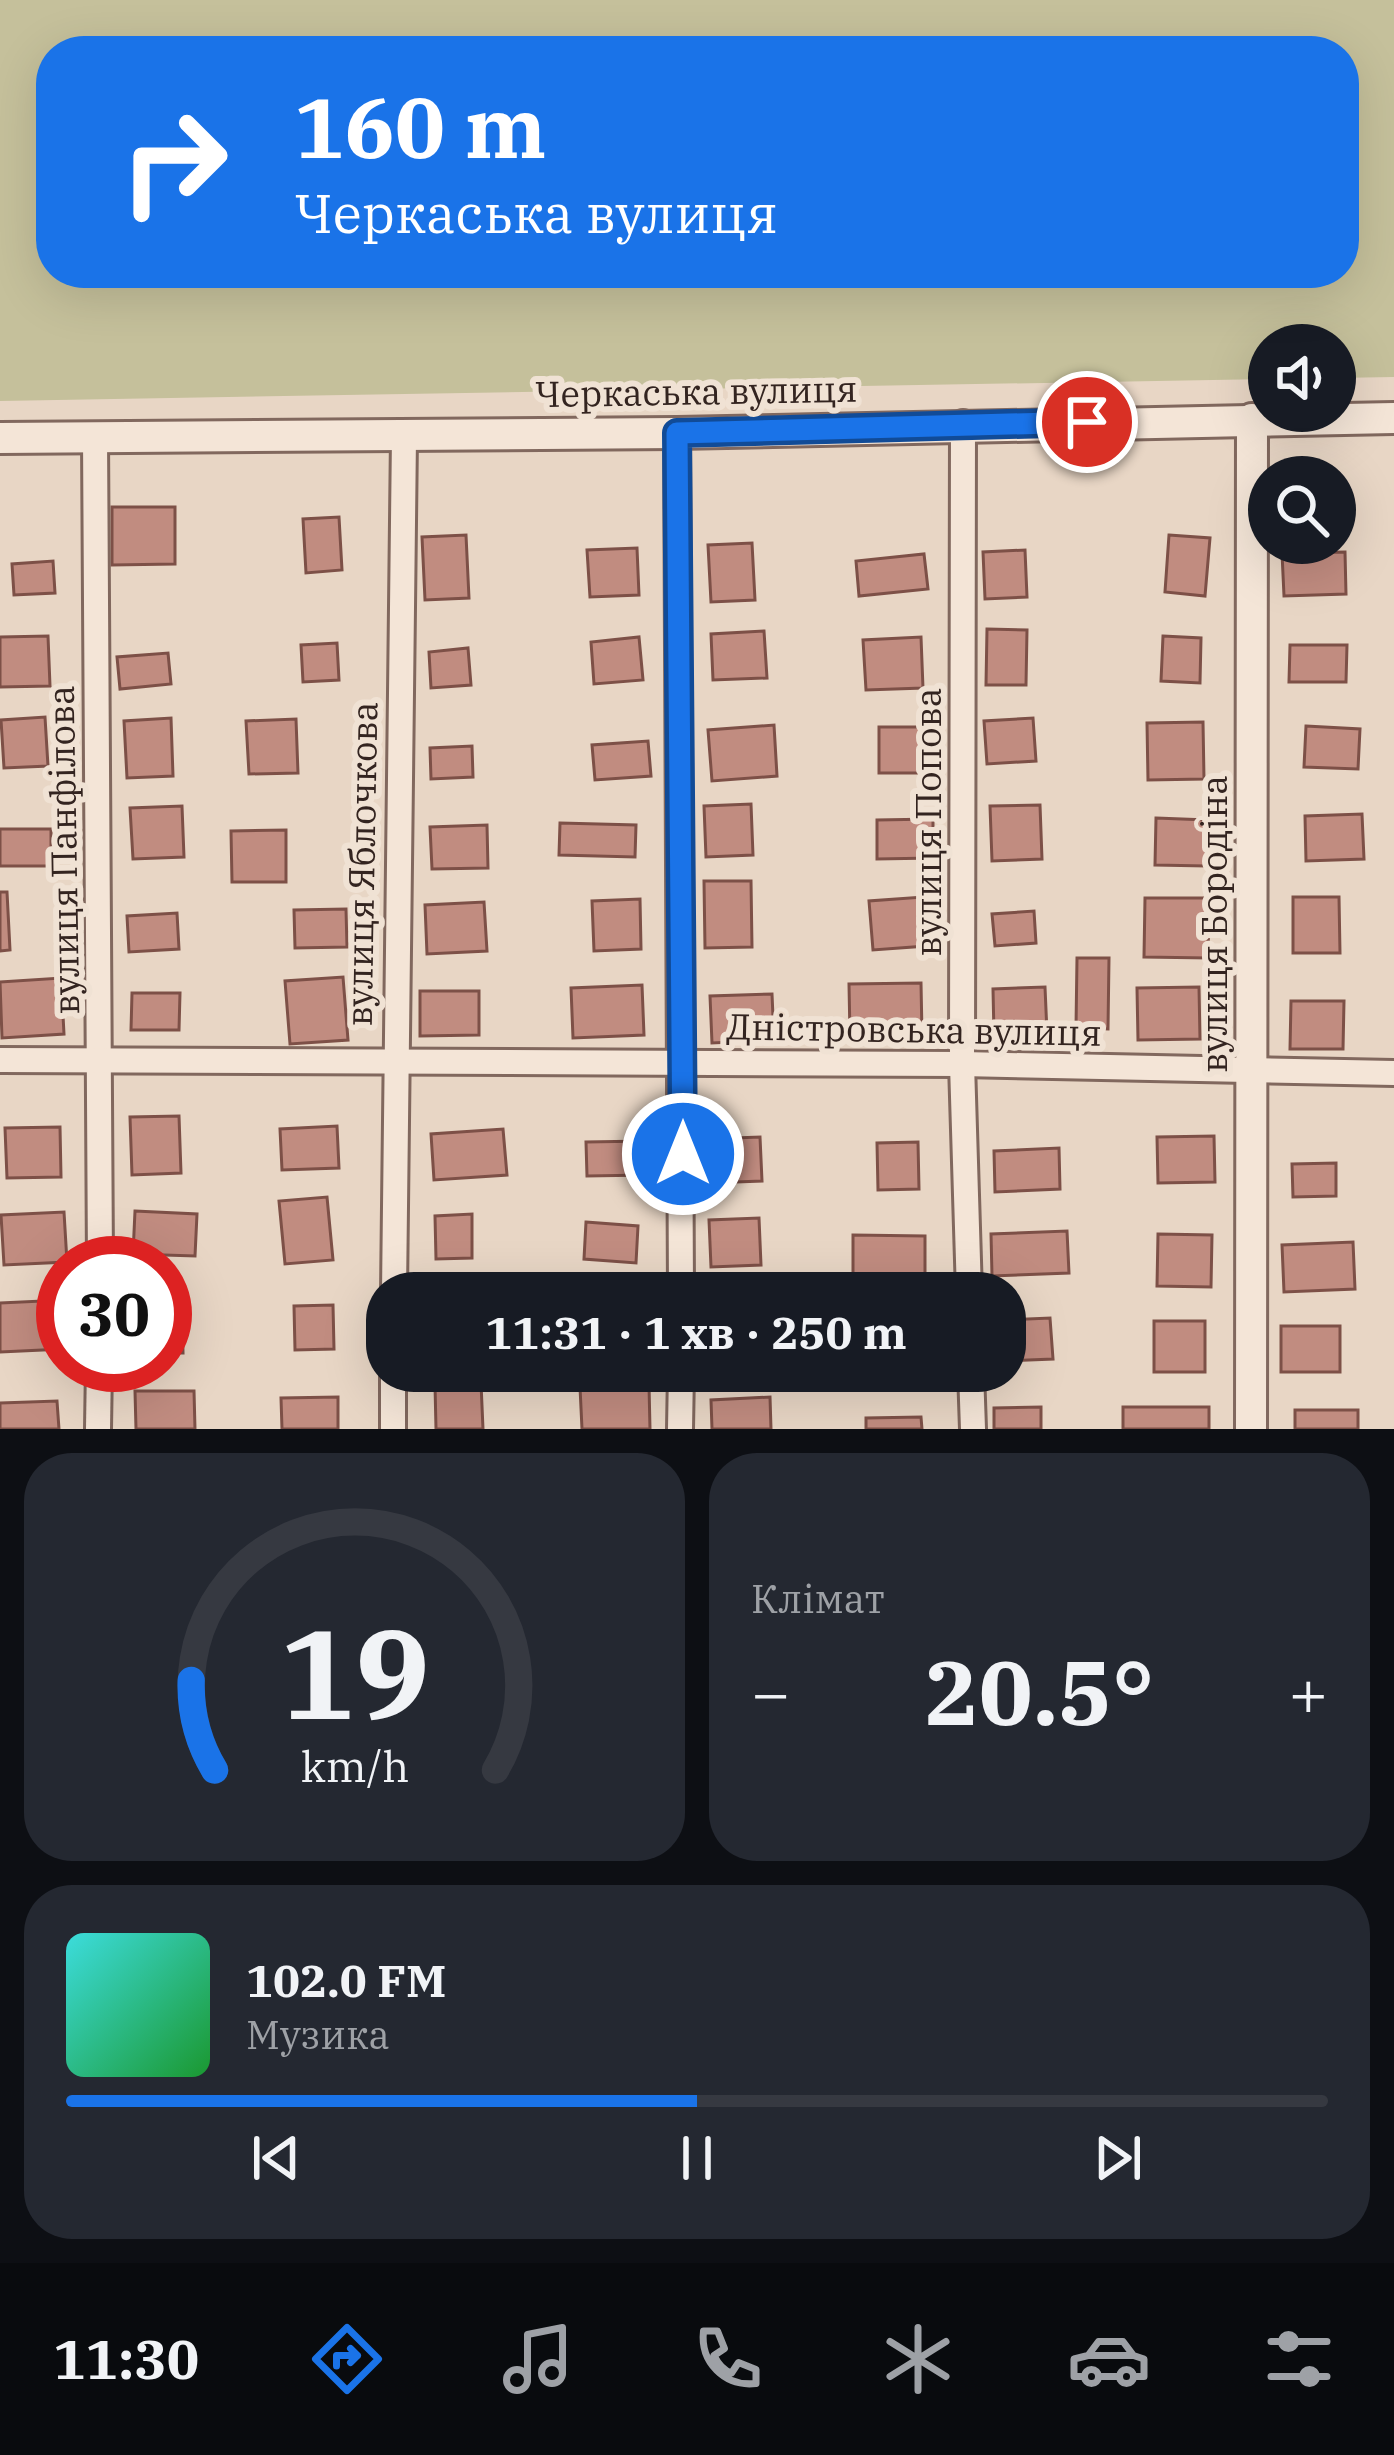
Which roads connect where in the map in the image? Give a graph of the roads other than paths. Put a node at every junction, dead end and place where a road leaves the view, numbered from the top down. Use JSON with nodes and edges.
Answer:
{"nodes":[{"id":1,"x":1356,"y":418,"type":"edge"},
{"id":2,"x":1394,"y":418,"type":"edge"},
{"id":3,"x":1248,"y":419,"type":"edge"},
{"id":4,"x":963,"y":423,"type":"junction"},
{"id":5,"x":1252,"y":432,"type":"edge"},
{"id":6,"x":677,"y":433,"type":"junction"},
{"id":7,"x":95,"y":436,"type":"junction"},
{"id":8,"x":404,"y":436,"type":"junction"},
{"id":9,"x":0,"y":438,"type":"edge"},
{"id":10,"x":0,"y":1060,"type":"edge"},
{"id":11,"x":394,"y":1060,"type":"junction"},
{"id":12,"x":101,"y":1061,"type":"junction"},
{"id":13,"x":684,"y":1061,"type":"junction"},
{"id":14,"x":962,"y":1064,"type":"junction"},
{"id":15,"x":1252,"y":1072,"type":"junction"},
{"id":16,"x":1394,"y":1073,"type":"edge"},
{"id":17,"x":100,"y":1236,"type":"edge"},
{"id":18,"x":394,"y":1272,"type":"edge"},
{"id":19,"x":681,"y":1272,"type":"edge"},
{"id":20,"x":968,"y":1272,"type":"edge"},
{"id":21,"x":99,"y":1392,"type":"edge"},
{"id":22,"x":393,"y":1392,"type":"edge"},
{"id":23,"x":681,"y":1392,"type":"edge"},
{"id":24,"x":972,"y":1392,"type":"edge"},
{"id":25,"x":98,"y":1429,"type":"edge"},
{"id":26,"x":393,"y":1429,"type":"edge"},
{"id":27,"x":680,"y":1429,"type":"edge"},
{"id":28,"x":973,"y":1429,"type":"edge"},
{"id":29,"x":1251,"y":1429,"type":"edge"}],
"edges":[{"from":1,"to":2,"type":"street","name":"Черкаська вулиця"},
{"from":3,"to":4,"type":"street","name":"Черкаська вулиця"},
{"from":4,"to":6,"type":"street","name":"Черкаська вулиця"},
{"from":4,"to":14,"type":"street","name":"вулиця Попова"},
{"from":5,"to":15,"type":"street","name":"вулиця Бородіна"},
{"from":6,"to":8,"type":"street","name":"Черкаська вулиця"},
{"from":6,"to":13,"type":"street"},
{"from":7,"to":8,"type":"street","name":"Черкаська вулиця"},
{"from":7,"to":9,"type":"street","name":"Черкаська вулиця"},
{"from":7,"to":12,"type":"street","name":"вулиця Панфілова"},
{"from":8,"to":11,"type":"street","name":"вулиця Яблочкова"},
{"from":10,"to":12,"type":"street","name":"Дністровська вулиця"},
{"from":11,"to":12,"type":"street","name":"Дністровська вулиця"},
{"from":11,"to":13,"type":"street","name":"Дністровська вулиця"},
{"from":11,"to":18,"type":"street","name":"вулиця Яблочкова"},
{"from":12,"to":17,"type":"street","name":"вулиця Панфілова"},
{"from":13,"to":14,"type":"street","name":"Дністровська вулиця"},
{"from":13,"to":19,"type":"street"},
{"from":14,"to":15,"type":"street","name":"Дністровська вулиця"},
{"from":14,"to":20,"type":"street","name":"вулиця Попова"},
{"from":15,"to":16,"type":"street","name":"Дністровська вулиця"},
{"from":15,"to":29,"type":"street","name":"вулиця Бородіна"},
{"from":21,"to":25,"type":"street"},
{"from":22,"to":26,"type":"street"},
{"from":23,"to":27,"type":"street"},
{"from":24,"to":28,"type":"street"}]}
